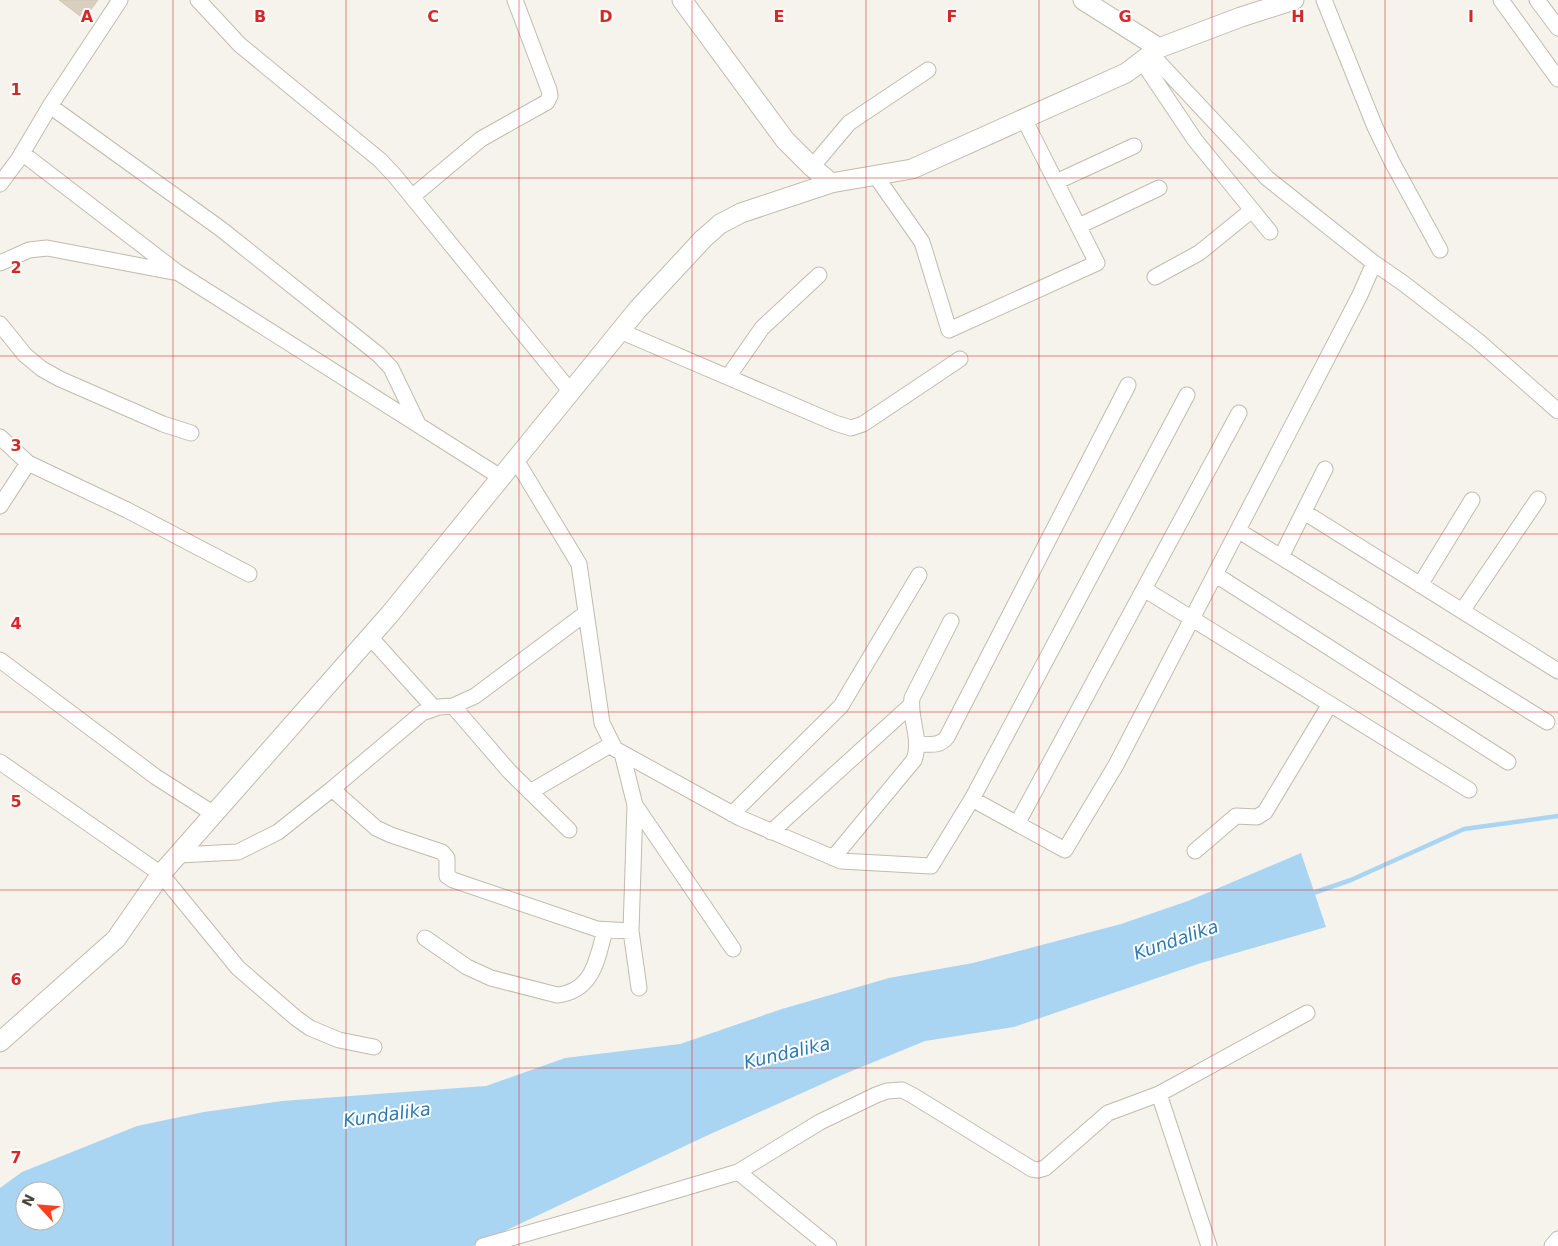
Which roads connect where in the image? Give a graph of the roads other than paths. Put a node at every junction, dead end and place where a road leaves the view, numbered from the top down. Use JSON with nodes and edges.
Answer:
{"nodes":[{"id":1,"x":120,"y":0,"type":"edge"},
{"id":2,"x":198,"y":0,"type":"edge"},
{"id":3,"x":515,"y":0,"type":"edge"},
{"id":4,"x":682,"y":0,"type":"edge"},
{"id":5,"x":1083,"y":0,"type":"edge"},
{"id":6,"x":1290,"y":0,"type":"edge"},
{"id":7,"x":1324,"y":0,"type":"edge"},
{"id":8,"x":1501,"y":0,"type":"edge"},
{"id":9,"x":1536,"y":0,"type":"edge"},
{"id":10,"x":1558,"y":28,"type":"edge"},
{"id":11,"x":1151,"y":54,"type":"junction"},
{"id":12,"x":928,"y":70,"type":"dead end"},
{"id":13,"x":1558,"y":79,"type":"edge"},
{"id":14,"x":50,"y":106,"type":"junction"},
{"id":15,"x":1024,"y":118,"type":"junction"},
{"id":16,"x":1134,"y":146,"type":"dead end"},
{"id":17,"x":22,"y":152,"type":"junction"},
{"id":18,"x":812,"y":168,"type":"junction"},
{"id":19,"x":875,"y":175,"type":"junction"},
{"id":20,"x":1056,"y":182,"type":"junction"},
{"id":21,"x":831,"y":183,"type":"junction"},
{"id":22,"x":0,"y":184,"type":"edge"},
{"id":23,"x":1159,"y":188,"type":"dead end"},
{"id":24,"x":413,"y":196,"type":"junction"},
{"id":25,"x":1252,"y":210,"type":"junction"},
{"id":26,"x":1079,"y":226,"type":"junction"},
{"id":27,"x":1270,"y":232,"type":"dead end"},
{"id":28,"x":1440,"y":250,"type":"dead end"},
{"id":29,"x":0,"y":263,"type":"edge"},
{"id":30,"x":1374,"y":263,"type":"junction"},
{"id":31,"x":177,"y":272,"type":"junction"},
{"id":32,"x":819,"y":275,"type":"dead end"},
{"id":33,"x":1155,"y":277,"type":"dead end"},
{"id":34,"x":0,"y":324,"type":"edge"},
{"id":35,"x":620,"y":332,"type":"junction"},
{"id":36,"x":960,"y":359,"type":"dead end"},
{"id":37,"x":728,"y":378,"type":"junction"},
{"id":38,"x":1128,"y":385,"type":"dead end"},
{"id":39,"x":1187,"y":395,"type":"dead end"},
{"id":40,"x":567,"y":397,"type":"junction"},
{"id":41,"x":1558,"y":411,"type":"edge"},
{"id":42,"x":1239,"y":413,"type":"dead end"},
{"id":43,"x":418,"y":424,"type":"junction"},
{"id":44,"x":191,"y":433,"type":"dead end"},
{"id":45,"x":0,"y":437,"type":"edge"},
{"id":46,"x":516,"y":460,"type":"junction"},
{"id":47,"x":28,"y":463,"type":"junction"},
{"id":48,"x":1325,"y":469,"type":"dead end"},
{"id":49,"x":502,"y":478,"type":"junction"},
{"id":50,"x":1538,"y":499,"type":"dead end"},
{"id":51,"x":1472,"y":500,"type":"dead end"},
{"id":52,"x":0,"y":506,"type":"edge"},
{"id":53,"x":1304,"y":512,"type":"junction"},
{"id":54,"x":1239,"y":531,"type":"junction"},
{"id":55,"x":1281,"y":557,"type":"junction"},
{"id":56,"x":250,"y":574,"type":"dead end"},
{"id":57,"x":1216,"y":575,"type":"junction"},
{"id":58,"x":919,"y":576,"type":"dead end"},
{"id":59,"x":1420,"y":585,"type":"junction"},
{"id":60,"x":1144,"y":589,"type":"junction"},
{"id":61,"x":1462,"y":611,"type":"junction"},
{"id":62,"x":586,"y":613,"type":"junction"},
{"id":63,"x":1193,"y":619,"type":"junction"},
{"id":64,"x":951,"y":622,"type":"dead end"},
{"id":65,"x":370,"y":638,"type":"junction"},
{"id":66,"x":0,"y":660,"type":"edge"},
{"id":67,"x":1558,"y":671,"type":"edge"},
{"id":68,"x":1330,"y":704,"type":"junction"},
{"id":69,"x":911,"y":705,"type":"junction"},
{"id":70,"x":453,"y":706,"type":"junction"},
{"id":71,"x":434,"y":708,"type":"junction"},
{"id":72,"x":1547,"y":722,"type":"dead end"},
{"id":73,"x":917,"y":744,"type":"junction"},
{"id":74,"x":617,"y":749,"type":"junction"},
{"id":75,"x":0,"y":762,"type":"edge"},
{"id":76,"x":1508,"y":762,"type":"dead end"},
{"id":77,"x":332,"y":789,"type":"junction"},
{"id":78,"x":1469,"y":790,"type":"dead end"},
{"id":79,"x":530,"y":792,"type":"junction"},
{"id":80,"x":972,"y":798,"type":"junction"},
{"id":81,"x":634,"y":805,"type":"junction"},
{"id":82,"x":214,"y":814,"type":"junction"},
{"id":83,"x":732,"y":814,"type":"junction"},
{"id":84,"x":1017,"y":824,"type":"junction"},
{"id":85,"x":569,"y":830,"type":"dead end"},
{"id":86,"x":771,"y":832,"type":"junction"},
{"id":87,"x":1195,"y":851,"type":"dead end"},
{"id":88,"x":178,"y":855,"type":"junction"},
{"id":89,"x":833,"y":858,"type":"junction"},
{"id":90,"x":160,"y":874,"type":"junction"},
{"id":91,"x":605,"y":930,"type":"junction"},
{"id":92,"x":631,"y":931,"type":"junction"},
{"id":93,"x":425,"y":938,"type":"dead end"},
{"id":94,"x":733,"y":949,"type":"dead end"},
{"id":95,"x":639,"y":988,"type":"dead end"},
{"id":96,"x":1307,"y":1013,"type":"dead end"},
{"id":97,"x":0,"y":1042,"type":"edge"},
{"id":98,"x":374,"y":1047,"type":"dead end"},
{"id":99,"x":1159,"y":1094,"type":"junction"},
{"id":100,"x":738,"y":1172,"type":"junction"},
{"id":101,"x":1558,"y":1239,"type":"edge"},
{"id":102,"x":483,"y":1246,"type":"edge"},
{"id":103,"x":829,"y":1246,"type":"edge"},
{"id":104,"x":1209,"y":1246,"type":"edge"},
{"id":105,"x":1552,"y":1246,"type":"edge"}],
"edges":[{"from":1,"to":14,"type":"street"},
{"from":2,"to":24,"type":"street"},
{"from":3,"to":24,"type":"street"},
{"from":4,"to":18,"type":"street"},
{"from":5,"to":11,"type":"street"},
{"from":6,"to":11,"type":"street"},
{"from":7,"to":28,"type":"street"},
{"from":8,"to":13,"type":"street"},
{"from":9,"to":10,"type":"street"},
{"from":11,"to":15,"type":"street"},
{"from":11,"to":25,"type":"street"},
{"from":11,"to":30,"type":"street"},
{"from":12,"to":18,"type":"street"},
{"from":14,"to":17,"type":"street"},
{"from":14,"to":43,"type":"street"},
{"from":15,"to":19,"type":"street"},
{"from":15,"to":20,"type":"street"},
{"from":16,"to":20,"type":"street"},
{"from":17,"to":22,"type":"street"},
{"from":17,"to":31,"type":"street"},
{"from":18,"to":21,"type":"street"},
{"from":19,"to":21,"type":"street"},
{"from":19,"to":26,"type":"street"},
{"from":20,"to":26,"type":"street"},
{"from":21,"to":35,"type":"street"},
{"from":23,"to":26,"type":"street"},
{"from":24,"to":40,"type":"street"},
{"from":25,"to":27,"type":"street"},
{"from":25,"to":33,"type":"street"},
{"from":29,"to":31,"type":"street"},
{"from":30,"to":41,"type":"street"},
{"from":30,"to":54,"type":"street"},
{"from":31,"to":43,"type":"street"},
{"from":32,"to":37,"type":"street"},
{"from":34,"to":44,"type":"street"},
{"from":35,"to":37,"type":"street"},
{"from":35,"to":40,"type":"street"},
{"from":36,"to":37,"type":"street"},
{"from":38,"to":73,"type":"street"},
{"from":39,"to":80,"type":"street"},
{"from":40,"to":46,"type":"street"},
{"from":42,"to":60,"type":"street"},
{"from":43,"to":49,"type":"street"},
{"from":45,"to":47,"type":"street"},
{"from":46,"to":49,"type":"street"},
{"from":46,"to":62,"type":"street"},
{"from":47,"to":52,"type":"street"},
{"from":47,"to":56,"type":"street"},
{"from":48,"to":53,"type":"street"},
{"from":49,"to":65,"type":"street"},
{"from":50,"to":61,"type":"street"},
{"from":51,"to":59,"type":"street"},
{"from":53,"to":55,"type":"street"},
{"from":53,"to":59,"type":"street"},
{"from":54,"to":55,"type":"street"},
{"from":54,"to":57,"type":"street"},
{"from":55,"to":72,"type":"street"},
{"from":57,"to":63,"type":"street"},
{"from":57,"to":76,"type":"street"},
{"from":58,"to":83,"type":"street"},
{"from":59,"to":61,"type":"street"},
{"from":60,"to":63,"type":"street"},
{"from":60,"to":84,"type":"street"},
{"from":61,"to":67,"type":"street"},
{"from":62,"to":70,"type":"street"},
{"from":62,"to":74,"type":"street"},
{"from":63,"to":68,"type":"street"},
{"from":63,"to":84,"type":"street"},
{"from":64,"to":69,"type":"street"},
{"from":65,"to":71,"type":"street"},
{"from":65,"to":82,"type":"street"},
{"from":66,"to":82,"type":"street"},
{"from":68,"to":78,"type":"street"},
{"from":68,"to":87,"type":"street"},
{"from":69,"to":73,"type":"street"},
{"from":69,"to":86,"type":"street"},
{"from":70,"to":71,"type":"street"},
{"from":70,"to":79,"type":"street"},
{"from":71,"to":77,"type":"street"},
{"from":73,"to":89,"type":"street"},
{"from":74,"to":79,"type":"street"},
{"from":74,"to":81,"type":"street"},
{"from":74,"to":83,"type":"street"},
{"from":75,"to":90,"type":"street"},
{"from":77,"to":88,"type":"street"},
{"from":77,"to":91,"type":"street"},
{"from":79,"to":85,"type":"street"},
{"from":80,"to":84,"type":"street"},
{"from":80,"to":89,"type":"street"},
{"from":81,"to":92,"type":"street"},
{"from":81,"to":94,"type":"street"},
{"from":82,"to":88,"type":"street"},
{"from":83,"to":86,"type":"street"},
{"from":86,"to":89,"type":"street"},
{"from":88,"to":90,"type":"street"},
{"from":90,"to":97,"type":"street"},
{"from":90,"to":98,"type":"street"},
{"from":91,"to":92,"type":"street"},
{"from":91,"to":93,"type":"street"},
{"from":92,"to":95,"type":"street"},
{"from":96,"to":99,"type":"street"},
{"from":99,"to":100,"type":"street"},
{"from":99,"to":104,"type":"street"},
{"from":100,"to":102,"type":"street"},
{"from":100,"to":103,"type":"street"},
{"from":101,"to":105,"type":"street"}]}
